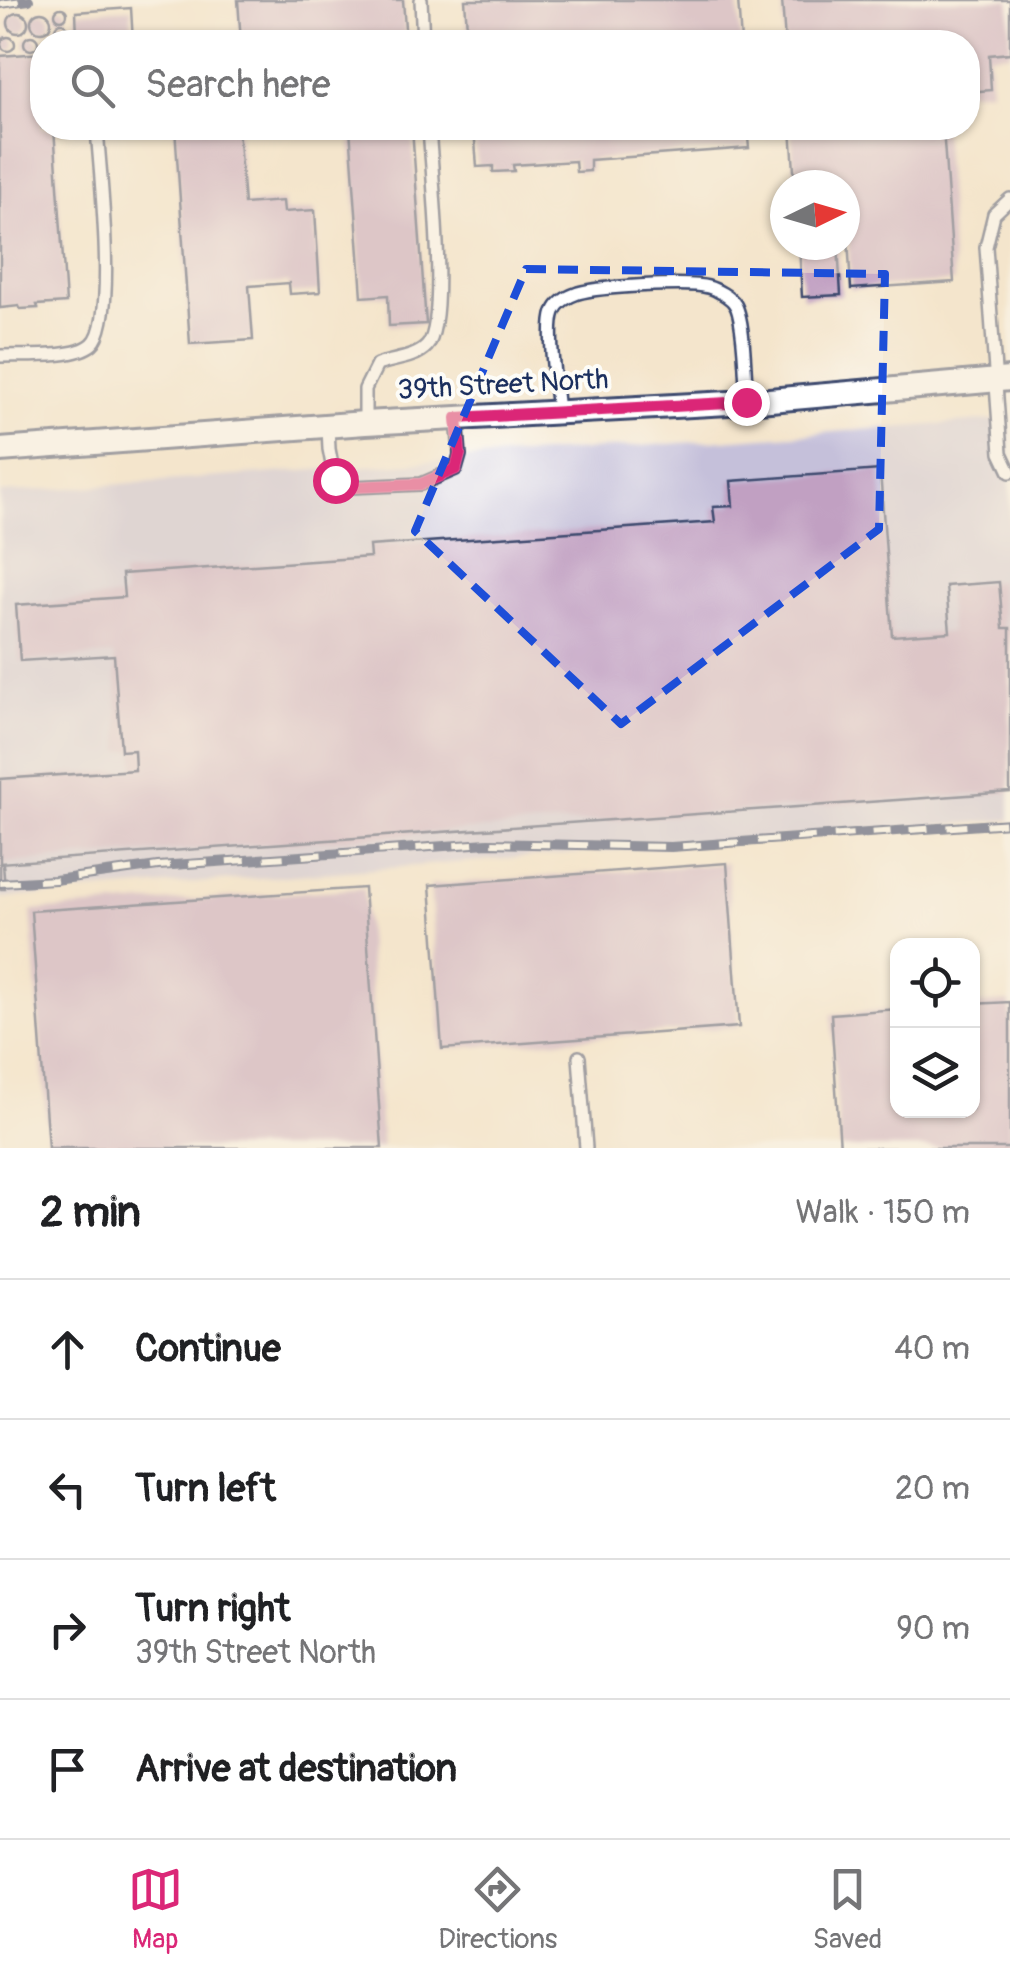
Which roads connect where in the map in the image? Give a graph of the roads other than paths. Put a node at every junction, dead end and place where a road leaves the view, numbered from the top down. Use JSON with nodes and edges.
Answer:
{"nodes":[{"id":1,"x":421,"y":0,"type":"edge"},
{"id":2,"x":423,"y":30,"type":"edge"},
{"id":3,"x":98,"y":140,"type":"edge"},
{"id":4,"x":429,"y":140,"type":"edge"},
{"id":5,"x":1010,"y":200,"type":"edge"},
{"id":6,"x":0,"y":356,"type":"edge"},
{"id":7,"x":1002,"y":380,"type":"edge"},
{"id":8,"x":746,"y":402,"type":"junction"},
{"id":9,"x":558,"y":412,"type":"junction"},
{"id":10,"x":457,"y":418,"type":"junction"},
{"id":11,"x":365,"y":423,"type":"junction"},
{"id":12,"x":328,"y":426,"type":"junction"},
{"id":13,"x":0,"y":450,"type":"edge"},
{"id":14,"x":1010,"y":472,"type":"edge"},
{"id":15,"x":579,"y":1057,"type":"dead end"},
{"id":16,"x":586,"y":1148,"type":"edge"}],
"edges":[{"from":1,"to":2,"type":"lane"},
{"from":3,"to":6,"type":"lane"},
{"from":4,"to":11,"type":"lane"},
{"from":5,"to":7,"type":"lane"},
{"from":7,"to":8,"type":"street","name":"39th Street North"},
{"from":7,"to":14,"type":"lane"},
{"from":8,"to":9,"type":"street","name":"39th Street North"},
{"from":8,"to":9,"type":"lane"},
{"from":9,"to":10,"type":"street","name":"39th Street North"},
{"from":10,"to":11,"type":"street","name":"39th Street North"},
{"from":10,"to":12,"type":"lane"},
{"from":11,"to":12,"type":"street","name":"39th Street North"},
{"from":12,"to":13,"type":"street","name":"39th Street North"},
{"from":15,"to":16,"type":"lane"}]}
